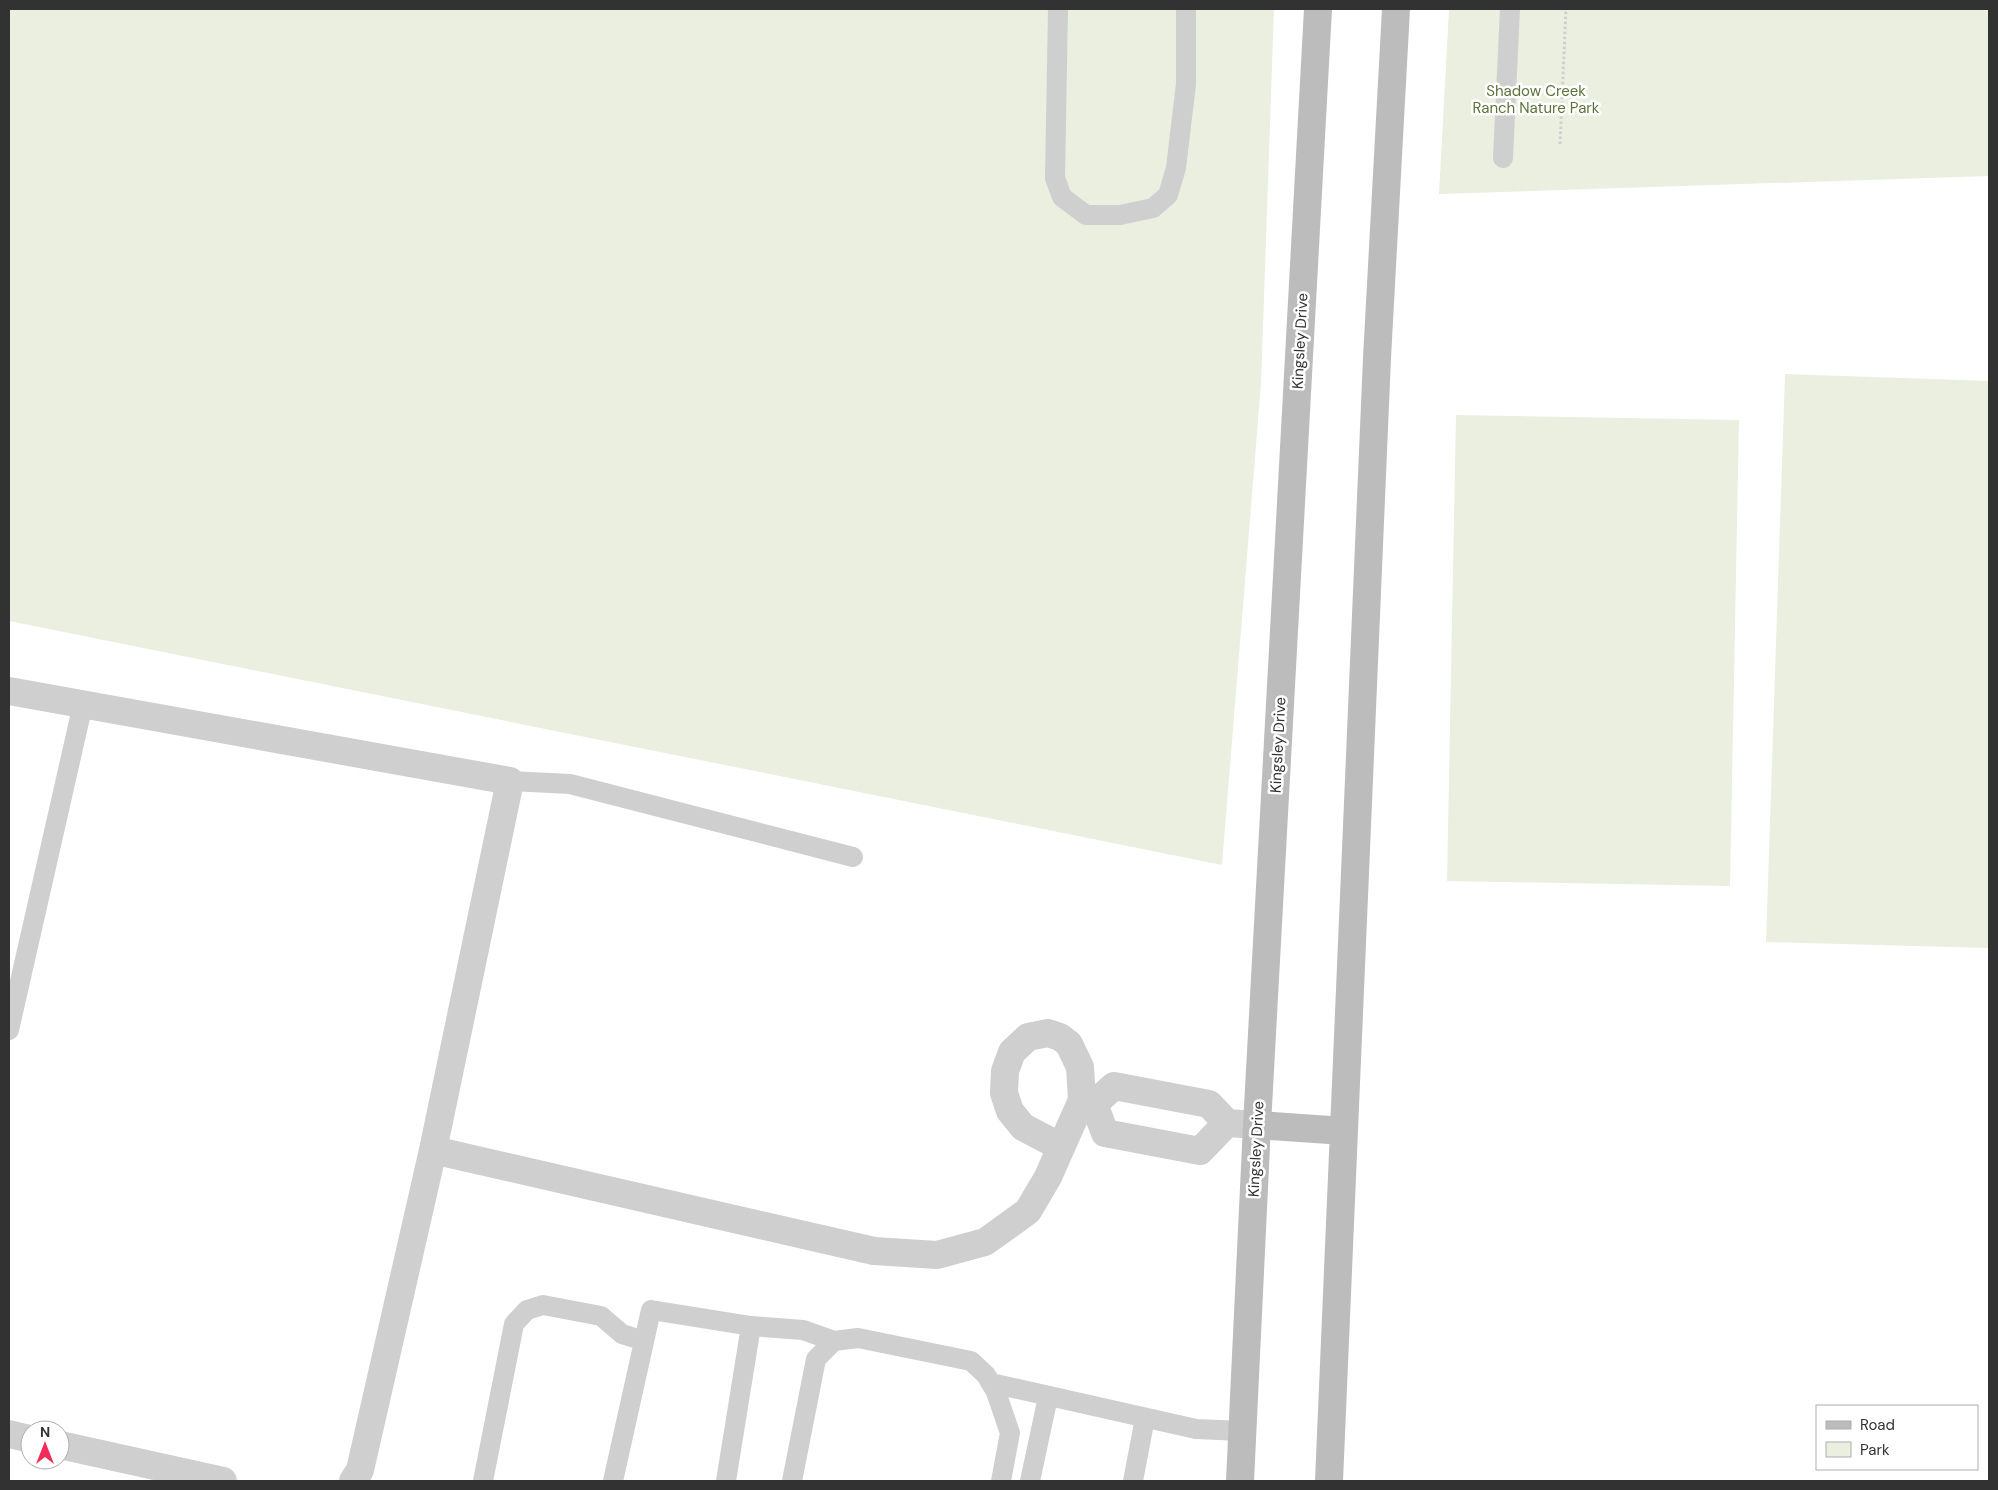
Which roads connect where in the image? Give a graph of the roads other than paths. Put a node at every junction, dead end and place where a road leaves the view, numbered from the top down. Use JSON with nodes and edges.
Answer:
{"nodes":[{"id":1,"x":1058,"y":9,"type":"edge"},
{"id":2,"x":1186,"y":9,"type":"edge"},
{"id":3,"x":1318,"y":9,"type":"edge"},
{"id":4,"x":1396,"y":9,"type":"edge"},
{"id":5,"x":1510,"y":9,"type":"edge"},
{"id":6,"x":1503,"y":158,"type":"dead end"},
{"id":7,"x":9,"y":691,"type":"edge"},
{"id":8,"x":83,"y":704,"type":"junction"},
{"id":9,"x":510,"y":781,"type":"junction"},
{"id":10,"x":853,"y":857,"type":"dead end"},
{"id":11,"x":9,"y":1030,"type":"edge"},
{"id":12,"x":1088,"y":1102,"type":"junction"},
{"id":13,"x":1227,"y":1123,"type":"junction"},
{"id":14,"x":1257,"y":1126,"type":"junction"},
{"id":15,"x":1344,"y":1131,"type":"junction"},
{"id":16,"x":1061,"y":1147,"type":"junction"},
{"id":17,"x":433,"y":1150,"type":"junction"},
{"id":18,"x":751,"y":1326,"type":"junction"},
{"id":19,"x":644,"y":1341,"type":"junction"},
{"id":20,"x":834,"y":1341,"type":"junction"},
{"id":21,"x":990,"y":1383,"type":"junction"},
{"id":22,"x":1048,"y":1397,"type":"junction"},
{"id":23,"x":1145,"y":1418,"type":"junction"},
{"id":24,"x":1242,"y":1431,"type":"junction"},
{"id":25,"x":70,"y":1447,"type":"edge"},
{"id":26,"x":223,"y":1481,"type":"edge"},
{"id":27,"x":353,"y":1481,"type":"edge"},
{"id":28,"x":483,"y":1481,"type":"edge"},
{"id":29,"x":613,"y":1481,"type":"edge"},
{"id":30,"x":726,"y":1481,"type":"edge"},
{"id":31,"x":792,"y":1481,"type":"edge"},
{"id":32,"x":1001,"y":1481,"type":"edge"},
{"id":33,"x":1030,"y":1481,"type":"edge"},
{"id":34,"x":1133,"y":1481,"type":"edge"},
{"id":35,"x":1240,"y":1481,"type":"edge"},
{"id":36,"x":1329,"y":1481,"type":"edge"}],
"edges":[{"from":1,"to":2,"type":"lane"},
{"from":3,"to":14,"type":"street","name":"Kingsley Drive"},
{"from":4,"to":15,"type":"street"},
{"from":5,"to":6,"type":"lane"},
{"from":7,"to":8,"type":"street"},
{"from":8,"to":9,"type":"street"},
{"from":8,"to":11,"type":"lane"},
{"from":9,"to":10,"type":"lane"},
{"from":9,"to":17,"type":"street"},
{"from":12,"to":13,"type":"street"},
{"from":12,"to":13,"type":"street"},
{"from":12,"to":16,"type":"street"},
{"from":12,"to":16,"type":"street"},
{"from":13,"to":14,"type":"street"},
{"from":14,"to":15,"type":"street"},
{"from":14,"to":24,"type":"street","name":"Kingsley Drive"},
{"from":15,"to":36,"type":"street"},
{"from":16,"to":17,"type":"street"},
{"from":17,"to":27,"type":"street"},
{"from":18,"to":19,"type":"lane"},
{"from":18,"to":20,"type":"lane"},
{"from":18,"to":30,"type":"lane"},
{"from":19,"to":28,"type":"lane"},
{"from":19,"to":29,"type":"lane"},
{"from":20,"to":21,"type":"lane"},
{"from":20,"to":31,"type":"lane"},
{"from":21,"to":22,"type":"lane"},
{"from":21,"to":32,"type":"lane"},
{"from":22,"to":23,"type":"lane"},
{"from":22,"to":33,"type":"lane"},
{"from":23,"to":24,"type":"lane"},
{"from":23,"to":34,"type":"lane"},
{"from":24,"to":35,"type":"street","name":"Kingsley Drive"},
{"from":25,"to":26,"type":"street"}]}
